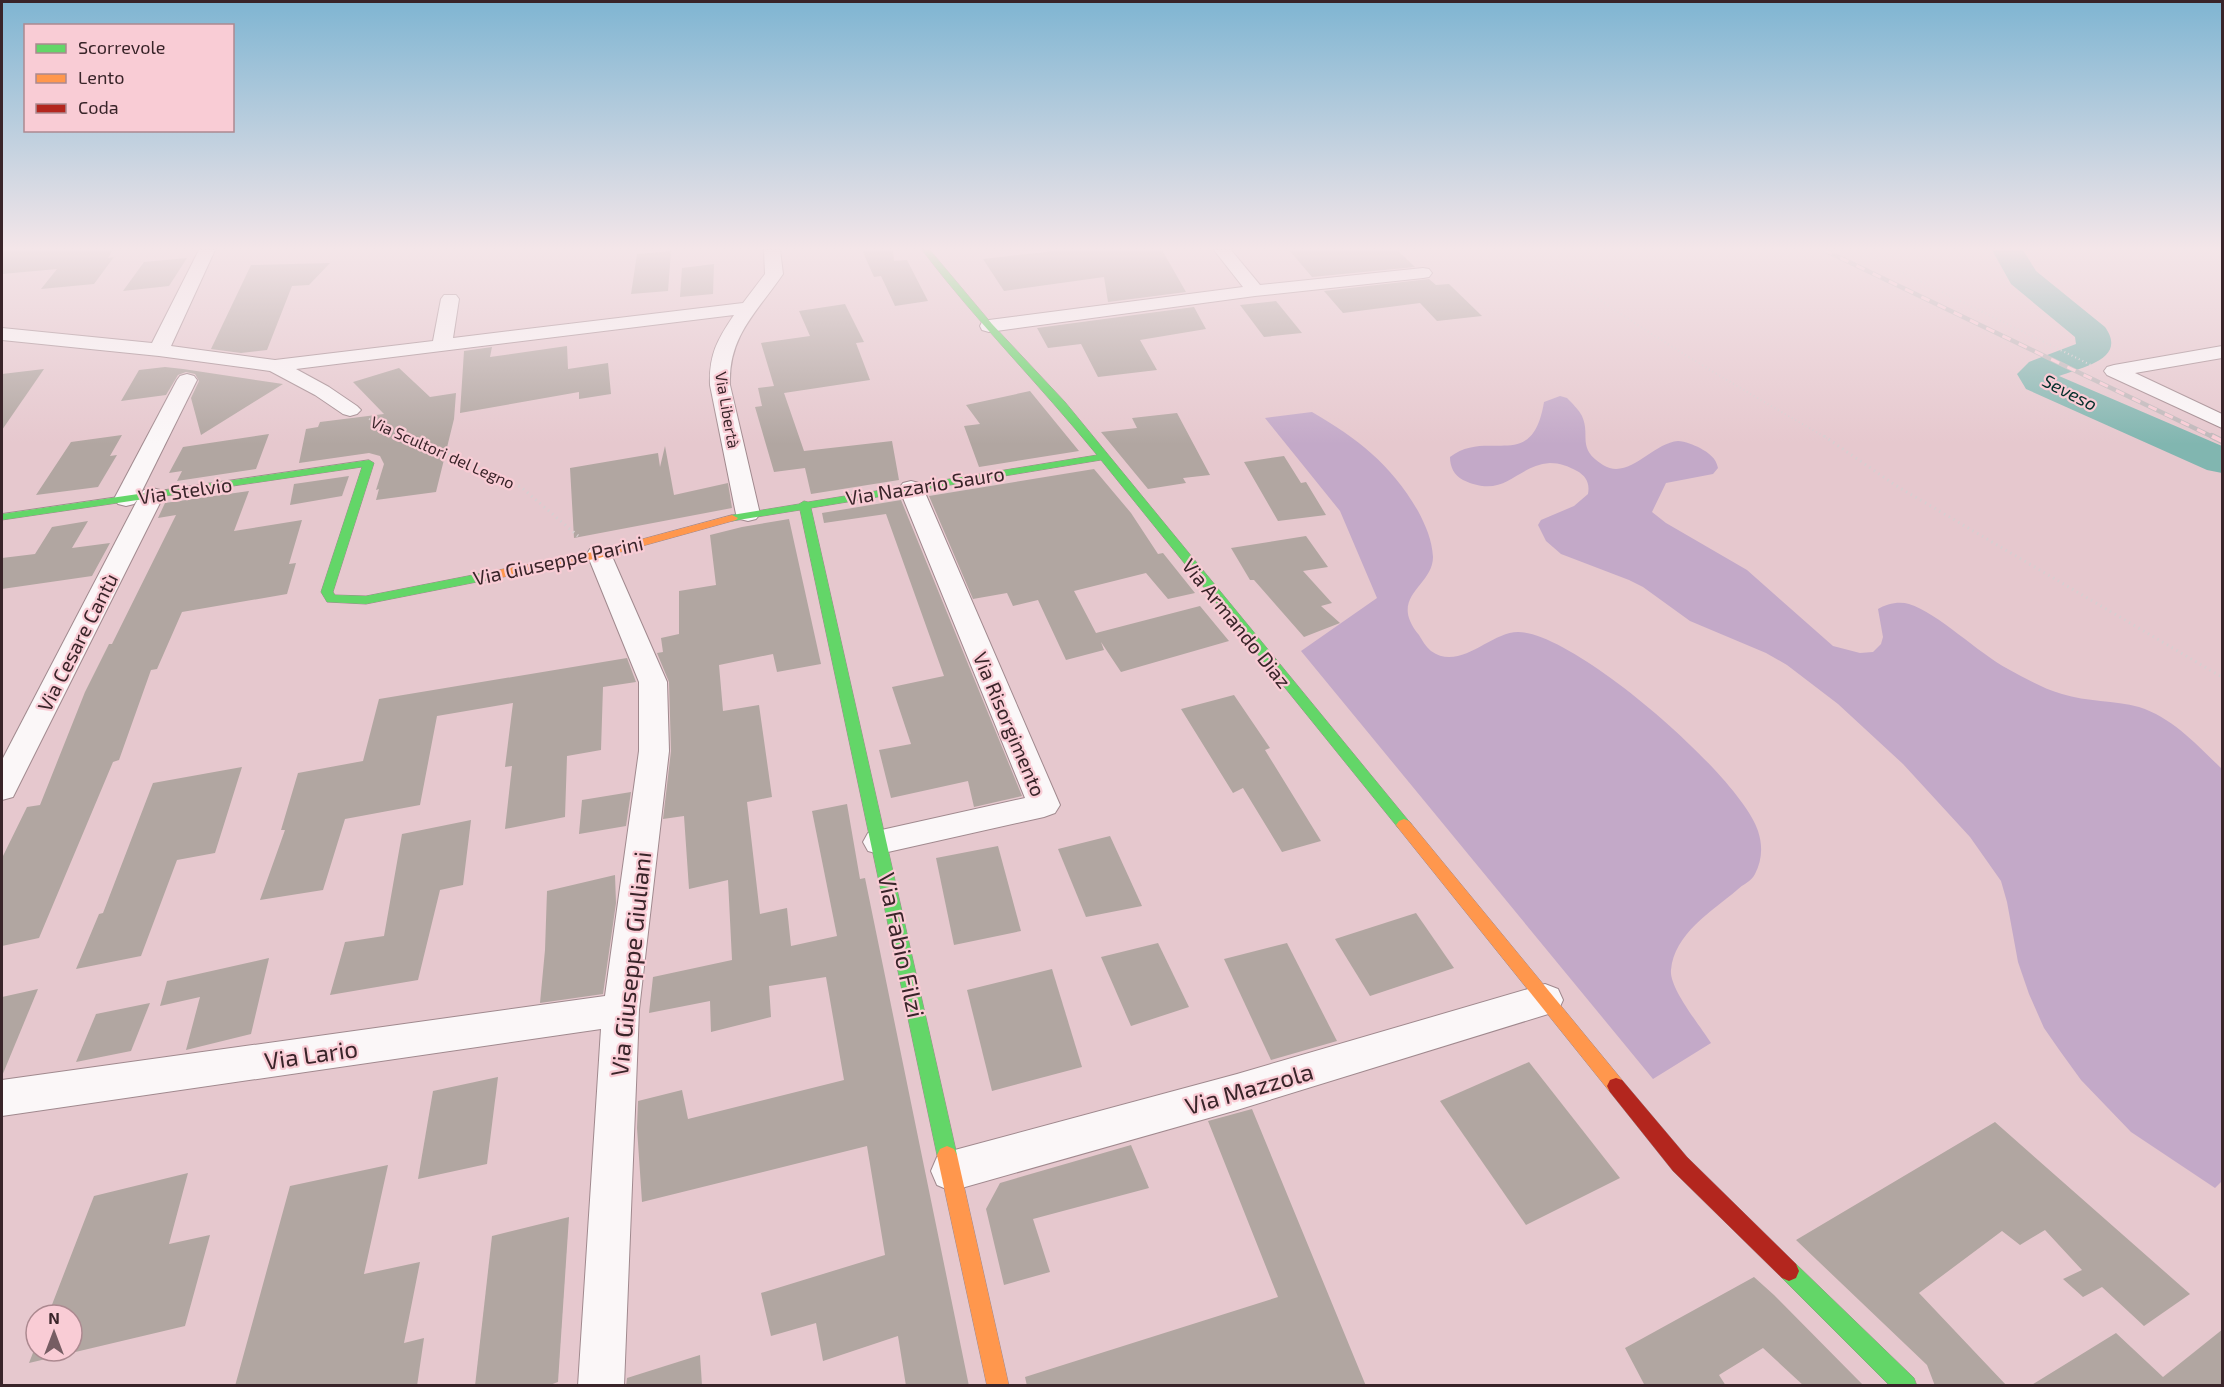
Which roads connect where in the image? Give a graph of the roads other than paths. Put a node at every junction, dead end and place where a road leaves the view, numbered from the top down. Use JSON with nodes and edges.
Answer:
{"nodes":[{"id":1,"x":176,"y":315,"type":"edge"},
{"id":2,"x":447,"y":315,"type":"edge"},
{"id":3,"x":695,"y":315,"type":"edge"},
{"id":4,"x":745,"y":315,"type":"edge"},
{"id":5,"x":980,"y":315,"type":"edge"},
{"id":6,"x":1075,"y":315,"type":"edge"},
{"id":7,"x":989,"y":326,"type":"junction"},
{"id":8,"x":2,"y":334,"type":"edge"},
{"id":9,"x":442,"y":346,"type":"junction"},
{"id":10,"x":159,"y":350,"type":"junction"},
{"id":11,"x":2223,"y":352,"type":"edge"},
{"id":12,"x":275,"y":366,"type":"junction"},
{"id":13,"x":187,"y":380,"type":"dead end"},
{"id":14,"x":350,"y":410,"type":"road end"},
{"id":15,"x":2223,"y":422,"type":"edge"},
{"id":16,"x":1102,"y":457,"type":"junction"},
{"id":17,"x":369,"y":463,"type":"joint"},
{"id":18,"x":911,"y":488,"type":"junction"},
{"id":19,"x":139,"y":497,"type":"junction"},
{"id":20,"x":804,"y":504,"type":"junction"},
{"id":21,"x":748,"y":514,"type":"junction"},
{"id":22,"x":2,"y":517,"type":"edge"},
{"id":23,"x":599,"y":554,"type":"junction"},
{"id":24,"x":2,"y":789,"type":"edge"},
{"id":25,"x":879,"y":842,"type":"junction"},
{"id":26,"x":1545,"y":1000,"type":"junction"},
{"id":27,"x":621,"y":1010,"type":"junction"},
{"id":28,"x":2,"y":1098,"type":"edge"},
{"id":29,"x":951,"y":1172,"type":"junction"},
{"id":30,"x":601,"y":1386,"type":"edge"},
{"id":31,"x":998,"y":1386,"type":"edge"},
{"id":32,"x":1906,"y":1386,"type":"edge"}],
"edges":[{"from":1,"to":10,"type":"street"},
{"from":2,"to":9,"type":"street"},
{"from":3,"to":9,"type":"street"},
{"from":4,"to":21,"type":"street","name":"Via Libertà"},
{"from":5,"to":7,"type":"street","name":"Via Armando Diaz"},
{"from":6,"to":7,"type":"street"},
{"from":7,"to":16,"type":"street","name":"Via Armando Diaz"},
{"from":8,"to":10,"type":"street"},
{"from":9,"to":12,"type":"street"},
{"from":10,"to":12,"type":"street"},
{"from":11,"to":15,"type":"street"},
{"from":12,"to":14,"type":"street","name":"Via Scultori del Legno"},
{"from":13,"to":19,"type":"street","name":"Via Cesare Cantù"},
{"from":16,"to":18,"type":"street","name":"Via Nazario Sauro"},
{"from":16,"to":26,"type":"street","name":"Via Armando Diaz"},
{"from":17,"to":19,"type":"street","name":"Via Stelvio"},
{"from":17,"to":23,"type":"street","name":"Via Giuseppe Parini"},
{"from":18,"to":20,"type":"street","name":"Via Nazario Sauro"},
{"from":18,"to":25,"type":"street","name":"Via Risorgimento"},
{"from":19,"to":22,"type":"street","name":"Via Stelvio"},
{"from":19,"to":24,"type":"street","name":"Via Cesare Cantù"},
{"from":20,"to":21,"type":"street","name":"Via Nazario Sauro"},
{"from":20,"to":25,"type":"street","name":"Via Fabio Filzi"},
{"from":21,"to":23,"type":"street","name":"Via Giuseppe Parini"},
{"from":23,"to":27,"type":"street","name":"Via Giuseppe Giuliani"},
{"from":25,"to":29,"type":"street","name":"Via Fabio Filzi"},
{"from":26,"to":29,"type":"street","name":"Via Mazzola"},
{"from":26,"to":32,"type":"street","name":"Via Armando Diaz"},
{"from":27,"to":28,"type":"street","name":"Via Lario"},
{"from":27,"to":30,"type":"street","name":"Via Giuseppe Giuliani"},
{"from":29,"to":31,"type":"street","name":"Via Fabio Filzi"}]}
